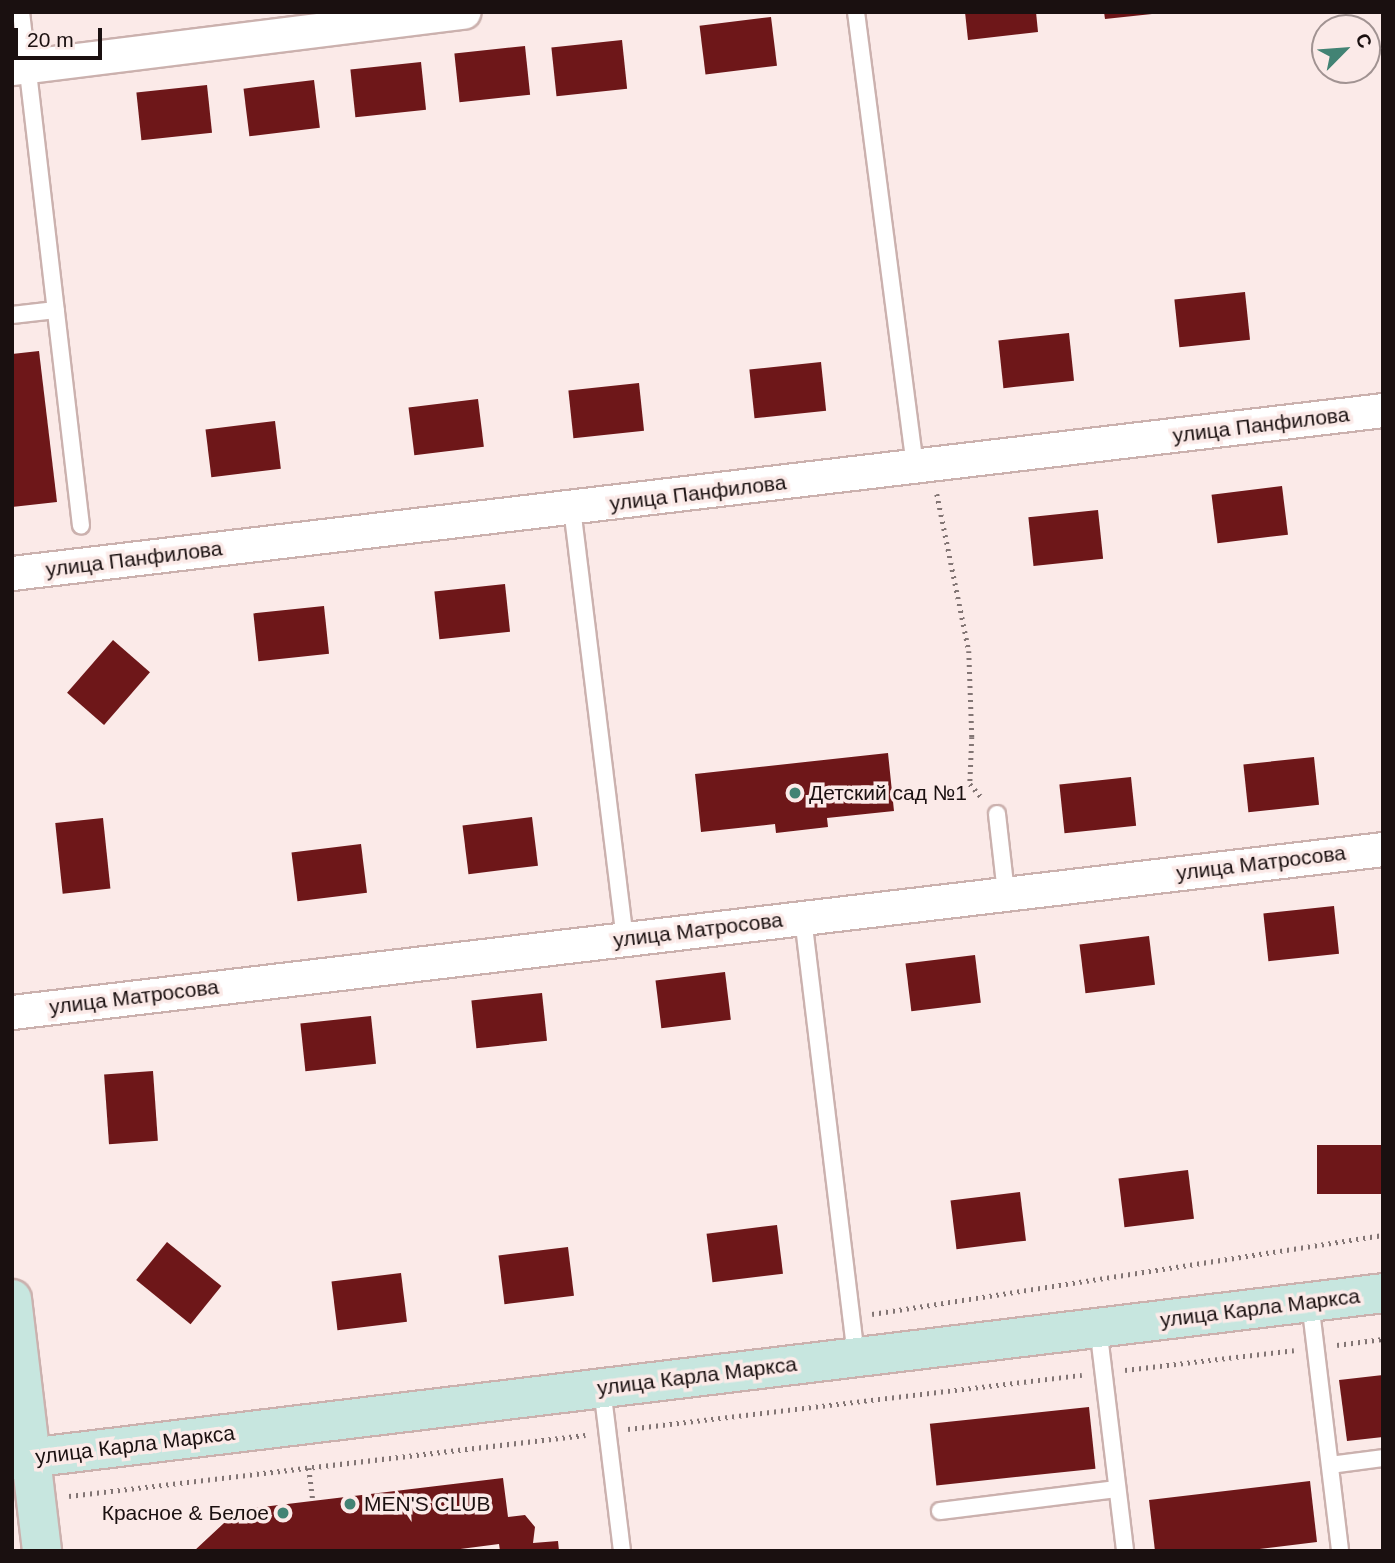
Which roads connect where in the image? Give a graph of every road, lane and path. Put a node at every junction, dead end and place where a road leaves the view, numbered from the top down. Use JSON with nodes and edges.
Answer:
{"nodes":[{"id":1,"x":21,"y":12,"type":"edge"},
{"id":2,"x":464,"y":12,"type":"edge"},
{"id":3,"x":856,"y":12,"type":"edge"},
{"id":4,"x":20,"y":67,"type":"edge"},
{"id":5,"x":56,"y":310,"type":"junction"},
{"id":6,"x":12,"y":315,"type":"edge"},
{"id":7,"x":1383,"y":410,"type":"edge"},
{"id":8,"x":923,"y":466,"type":"junction"},
{"id":9,"x":572,"y":508,"type":"junction"},
{"id":10,"x":81,"y":526,"type":"dead end"},
{"id":11,"x":12,"y":573,"type":"edge"},
{"id":12,"x":997,"y":814,"type":"joint"},
{"id":13,"x":1383,"y":849,"type":"edge"},
{"id":14,"x":1006,"y":893,"type":"junction"},
{"id":15,"x":803,"y":918,"type":"junction"},
{"id":16,"x":625,"y":939,"type":"junction"},
{"id":17,"x":12,"y":1012,"type":"edge"},
{"id":18,"x":1383,"y":1236,"type":"edge"},
{"id":19,"x":1383,"y":1293,"type":"edge"},
{"id":20,"x":12,"y":1299,"type":"edge"},
{"id":21,"x":1310,"y":1302,"type":"junction"},
{"id":22,"x":852,"y":1317,"type":"junction"},
{"id":23,"x":1098,"y":1328,"type":"junction"},
{"id":24,"x":1383,"y":1339,"type":"edge"},
{"id":25,"x":1315,"y":1347,"type":"junction"},
{"id":26,"x":856,"y":1357,"type":"junction"},
{"id":27,"x":1103,"y":1373,"type":"junction"},
{"id":28,"x":602,"y":1388,"type":"junction"},
{"id":29,"x":608,"y":1432,"type":"junction"},
{"id":30,"x":21,"y":1458,"type":"edge"},
{"id":31,"x":1383,"y":1458,"type":"edge"},
{"id":32,"x":1330,"y":1465,"type":"junction"},
{"id":33,"x":309,"y":1468,"type":"junction"},
{"id":34,"x":1117,"y":1489,"type":"junction"},
{"id":35,"x":36,"y":1500,"type":"junction"},
{"id":36,"x":313,"y":1501,"type":"dead end"},
{"id":37,"x":940,"y":1511,"type":"dead end"},
{"id":38,"x":42,"y":1551,"type":"edge"},
{"id":39,"x":622,"y":1551,"type":"edge"},
{"id":40,"x":1125,"y":1551,"type":"edge"},
{"id":41,"x":1340,"y":1551,"type":"edge"}],
"edges":[{"from":1,"to":4,"type":"lane"},
{"from":2,"to":4,"type":"street"},
{"from":3,"to":8,"type":"lane"},
{"from":4,"to":5,"type":"lane"},
{"from":5,"to":6,"type":"lane"},
{"from":5,"to":10,"type":"lane"},
{"from":7,"to":8,"type":"street","name":"улица Панфилова"},
{"from":8,"to":9,"type":"street","name":"улица Панфилова"},
{"from":8,"to":12,"type":"path"},
{"from":9,"to":11,"type":"street","name":"улица Панфилова"},
{"from":9,"to":16,"type":"lane"},
{"from":12,"to":14,"type":"lane"},
{"from":13,"to":14,"type":"street","name":"улица Матросова"},
{"from":14,"to":15,"type":"street","name":"улица Матросова"},
{"from":15,"to":16,"type":"street","name":"улица Матросова"},
{"from":15,"to":22,"type":"lane"},
{"from":16,"to":17,"type":"street","name":"улица Матросова"},
{"from":18,"to":22,"type":"path"},
{"from":19,"to":21,"type":"main road","name":"улица Карла Маркса"},
{"from":20,"to":30,"type":"main road"},
{"from":21,"to":23,"type":"main road","name":"улица Карла Маркса"},
{"from":21,"to":25,"type":"lane"},
{"from":22,"to":26,"type":"lane"},
{"from":23,"to":26,"type":"main road","name":"улица Карла Маркса"},
{"from":23,"to":27,"type":"lane"},
{"from":24,"to":25,"type":"path"},
{"from":25,"to":27,"type":"path"},
{"from":25,"to":32,"type":"lane"},
{"from":26,"to":28,"type":"main road","name":"улица Карла Маркса"},
{"from":27,"to":29,"type":"path"},
{"from":27,"to":34,"type":"lane"},
{"from":28,"to":29,"type":"lane"},
{"from":28,"to":30,"type":"main road","name":"улица Карла Маркса"},
{"from":29,"to":33,"type":"path"},
{"from":29,"to":39,"type":"lane"},
{"from":30,"to":35,"type":"main road"},
{"from":31,"to":32,"type":"lane"},
{"from":32,"to":41,"type":"lane"},
{"from":33,"to":35,"type":"path"},
{"from":33,"to":36,"type":"path"},
{"from":34,"to":37,"type":"lane"},
{"from":34,"to":40,"type":"lane"},
{"from":35,"to":38,"type":"main road"}]}
